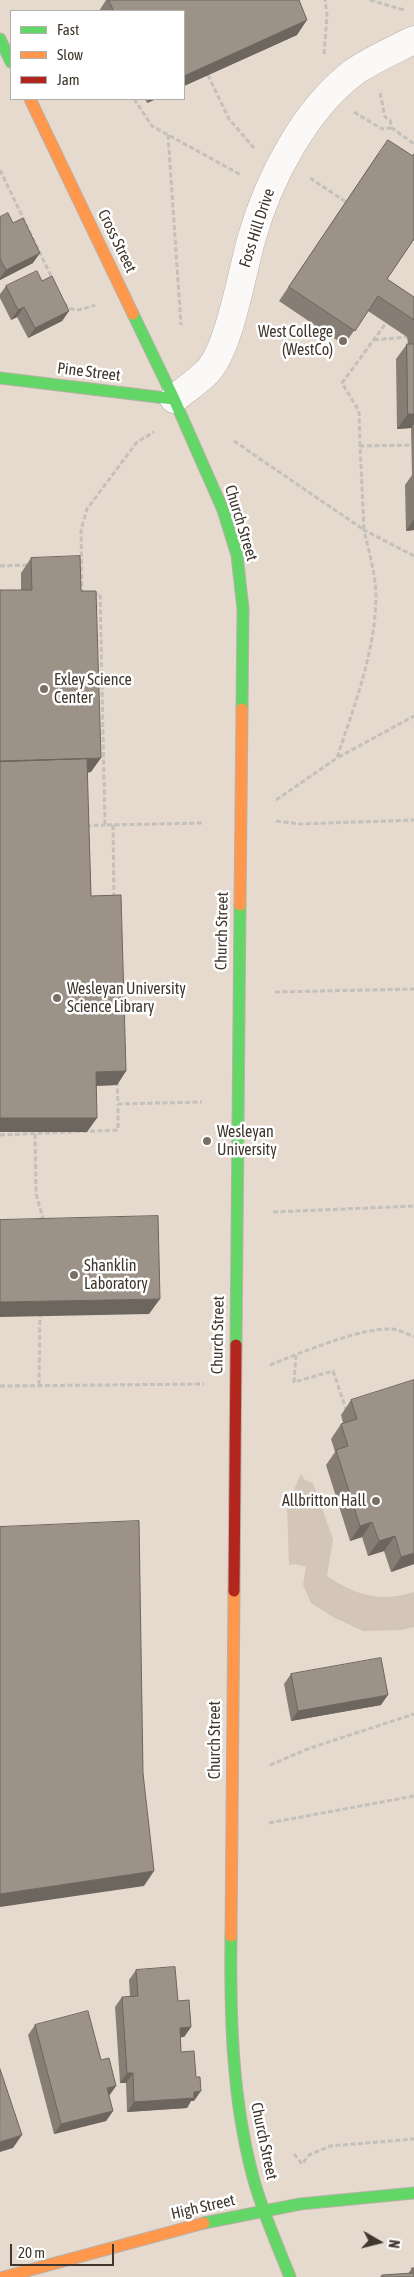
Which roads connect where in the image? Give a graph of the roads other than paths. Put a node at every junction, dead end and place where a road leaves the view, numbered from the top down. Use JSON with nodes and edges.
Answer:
{"nodes":[{"id":1,"x":0,"y":39,"type":"edge"},
{"id":2,"x":414,"y":40,"type":"edge"},
{"id":3,"x":10,"y":60,"type":"edge"},
{"id":4,"x":30,"y":100,"type":"edge"},
{"id":5,"x":0,"y":378,"type":"edge"},
{"id":6,"x":174,"y":398,"type":"junction"},
{"id":7,"x":414,"y":2193,"type":"edge"},
{"id":8,"x":264,"y":2210,"type":"junction"},
{"id":9,"x":4,"y":2277,"type":"edge"},
{"id":10,"x":290,"y":2277,"type":"edge"}],
"edges":[{"from":1,"to":3,"type":"street"},
{"from":2,"to":6,"type":"street","name":"Foss Hill Drive"},
{"from":4,"to":6,"type":"street","name":"Cross Street"},
{"from":5,"to":6,"type":"street","name":"Pine Street"},
{"from":6,"to":8,"type":"street","name":"Church Street"},
{"from":7,"to":8,"type":"street","name":"High Street"},
{"from":8,"to":9,"type":"street","name":"High Street"},
{"from":8,"to":10,"type":"street","name":"Church Street"}]}
